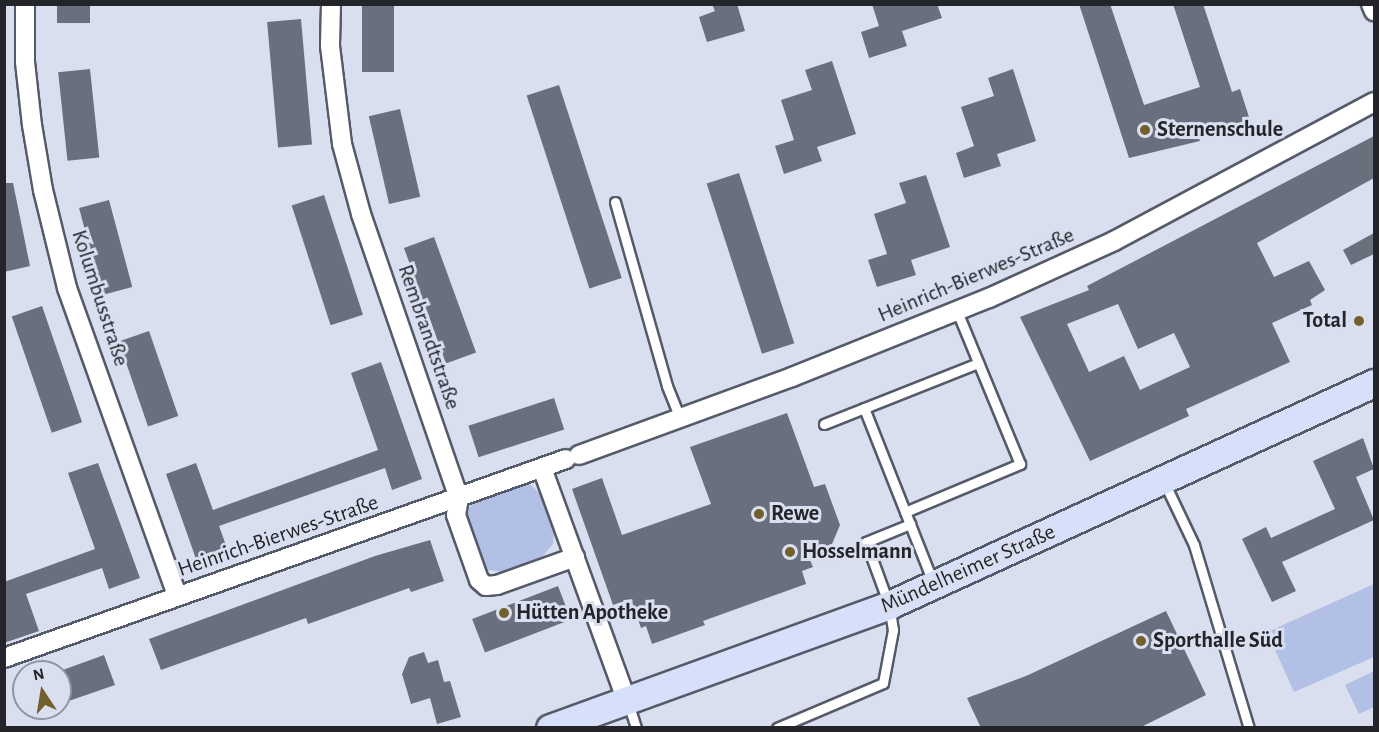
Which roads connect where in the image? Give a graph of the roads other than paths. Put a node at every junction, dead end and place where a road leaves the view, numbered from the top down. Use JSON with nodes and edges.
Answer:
{"nodes":[{"id":1,"x":25,"y":4,"type":"edge"},
{"id":2,"x":331,"y":4,"type":"edge"},
{"id":3,"x":1371,"y":4,"type":"edge"},
{"id":4,"x":1374,"y":11,"type":"edge"},
{"id":5,"x":1374,"y":102,"type":"edge"},
{"id":6,"x":615,"y":202,"type":"dead end"},
{"id":7,"x":957,"y":311,"type":"junction"},
{"id":8,"x":978,"y":363,"type":"junction"},
{"id":9,"x":1374,"y":383,"type":"edge"},
{"id":10,"x":864,"y":408,"type":"junction"},
{"id":11,"x":680,"y":418,"type":"junction"},
{"id":12,"x":824,"y":424,"type":"dead end"},
{"id":13,"x":543,"y":468,"type":"junction"},
{"id":14,"x":1163,"y":479,"type":"junction"},
{"id":15,"x":459,"y":498,"type":"junction"},
{"id":16,"x":905,"y":512,"type":"junction"},
{"id":17,"x":910,"y":524,"type":"junction"},
{"id":18,"x":575,"y":557,"type":"junction"},
{"id":19,"x":935,"y":585,"type":"junction"},
{"id":20,"x":177,"y":595,"type":"junction"},
{"id":21,"x":889,"y":605,"type":"junction"},
{"id":22,"x":4,"y":658,"type":"edge"},
{"id":23,"x":627,"y":701,"type":"junction"},
{"id":24,"x":550,"y":728,"type":"edge"},
{"id":25,"x":636,"y":728,"type":"edge"},
{"id":26,"x":777,"y":728,"type":"edge"},
{"id":27,"x":1249,"y":728,"type":"edge"}],
"edges":[{"from":1,"to":20,"type":"street","name":"Kolumbusstraße"},
{"from":2,"to":15,"type":"street","name":"Rembrandtstraße"},
{"from":3,"to":4,"type":"street"},
{"from":5,"to":7,"type":"street","name":"Heinrich-Bierwes-Straße"},
{"from":6,"to":11,"type":"lane"},
{"from":7,"to":8,"type":"lane"},
{"from":7,"to":11,"type":"street","name":"Heinrich-Bierwes-Straße"},
{"from":8,"to":10,"type":"lane"},
{"from":8,"to":16,"type":"lane"},
{"from":9,"to":14,"type":"main road","name":"Mündelheimer Straße"},
{"from":10,"to":12,"type":"lane"},
{"from":10,"to":16,"type":"lane"},
{"from":11,"to":13,"type":"street","name":"Heinrich-Bierwes-Straße"},
{"from":13,"to":15,"type":"street","name":"Heinrich-Bierwes-Straße"},
{"from":13,"to":18,"type":"street"},
{"from":14,"to":19,"type":"main road","name":"Mündelheimer Straße"},
{"from":14,"to":27,"type":"lane"},
{"from":15,"to":18,"type":"street","name":"Rembrandtstraße"},
{"from":15,"to":20,"type":"street","name":"Heinrich-Bierwes-Straße"},
{"from":16,"to":17,"type":"lane"},
{"from":17,"to":19,"type":"lane"},
{"from":17,"to":21,"type":"lane"},
{"from":18,"to":23,"type":"street"},
{"from":19,"to":21,"type":"main road","name":"Mündelheimer Straße"},
{"from":20,"to":22,"type":"street","name":"Heinrich-Bierwes-Straße"},
{"from":21,"to":23,"type":"main road","name":"Mündelheimer Straße"},
{"from":21,"to":26,"type":"lane"},
{"from":23,"to":24,"type":"main road","name":"Mündelheimer Straße"},
{"from":23,"to":25,"type":"lane"}]}
